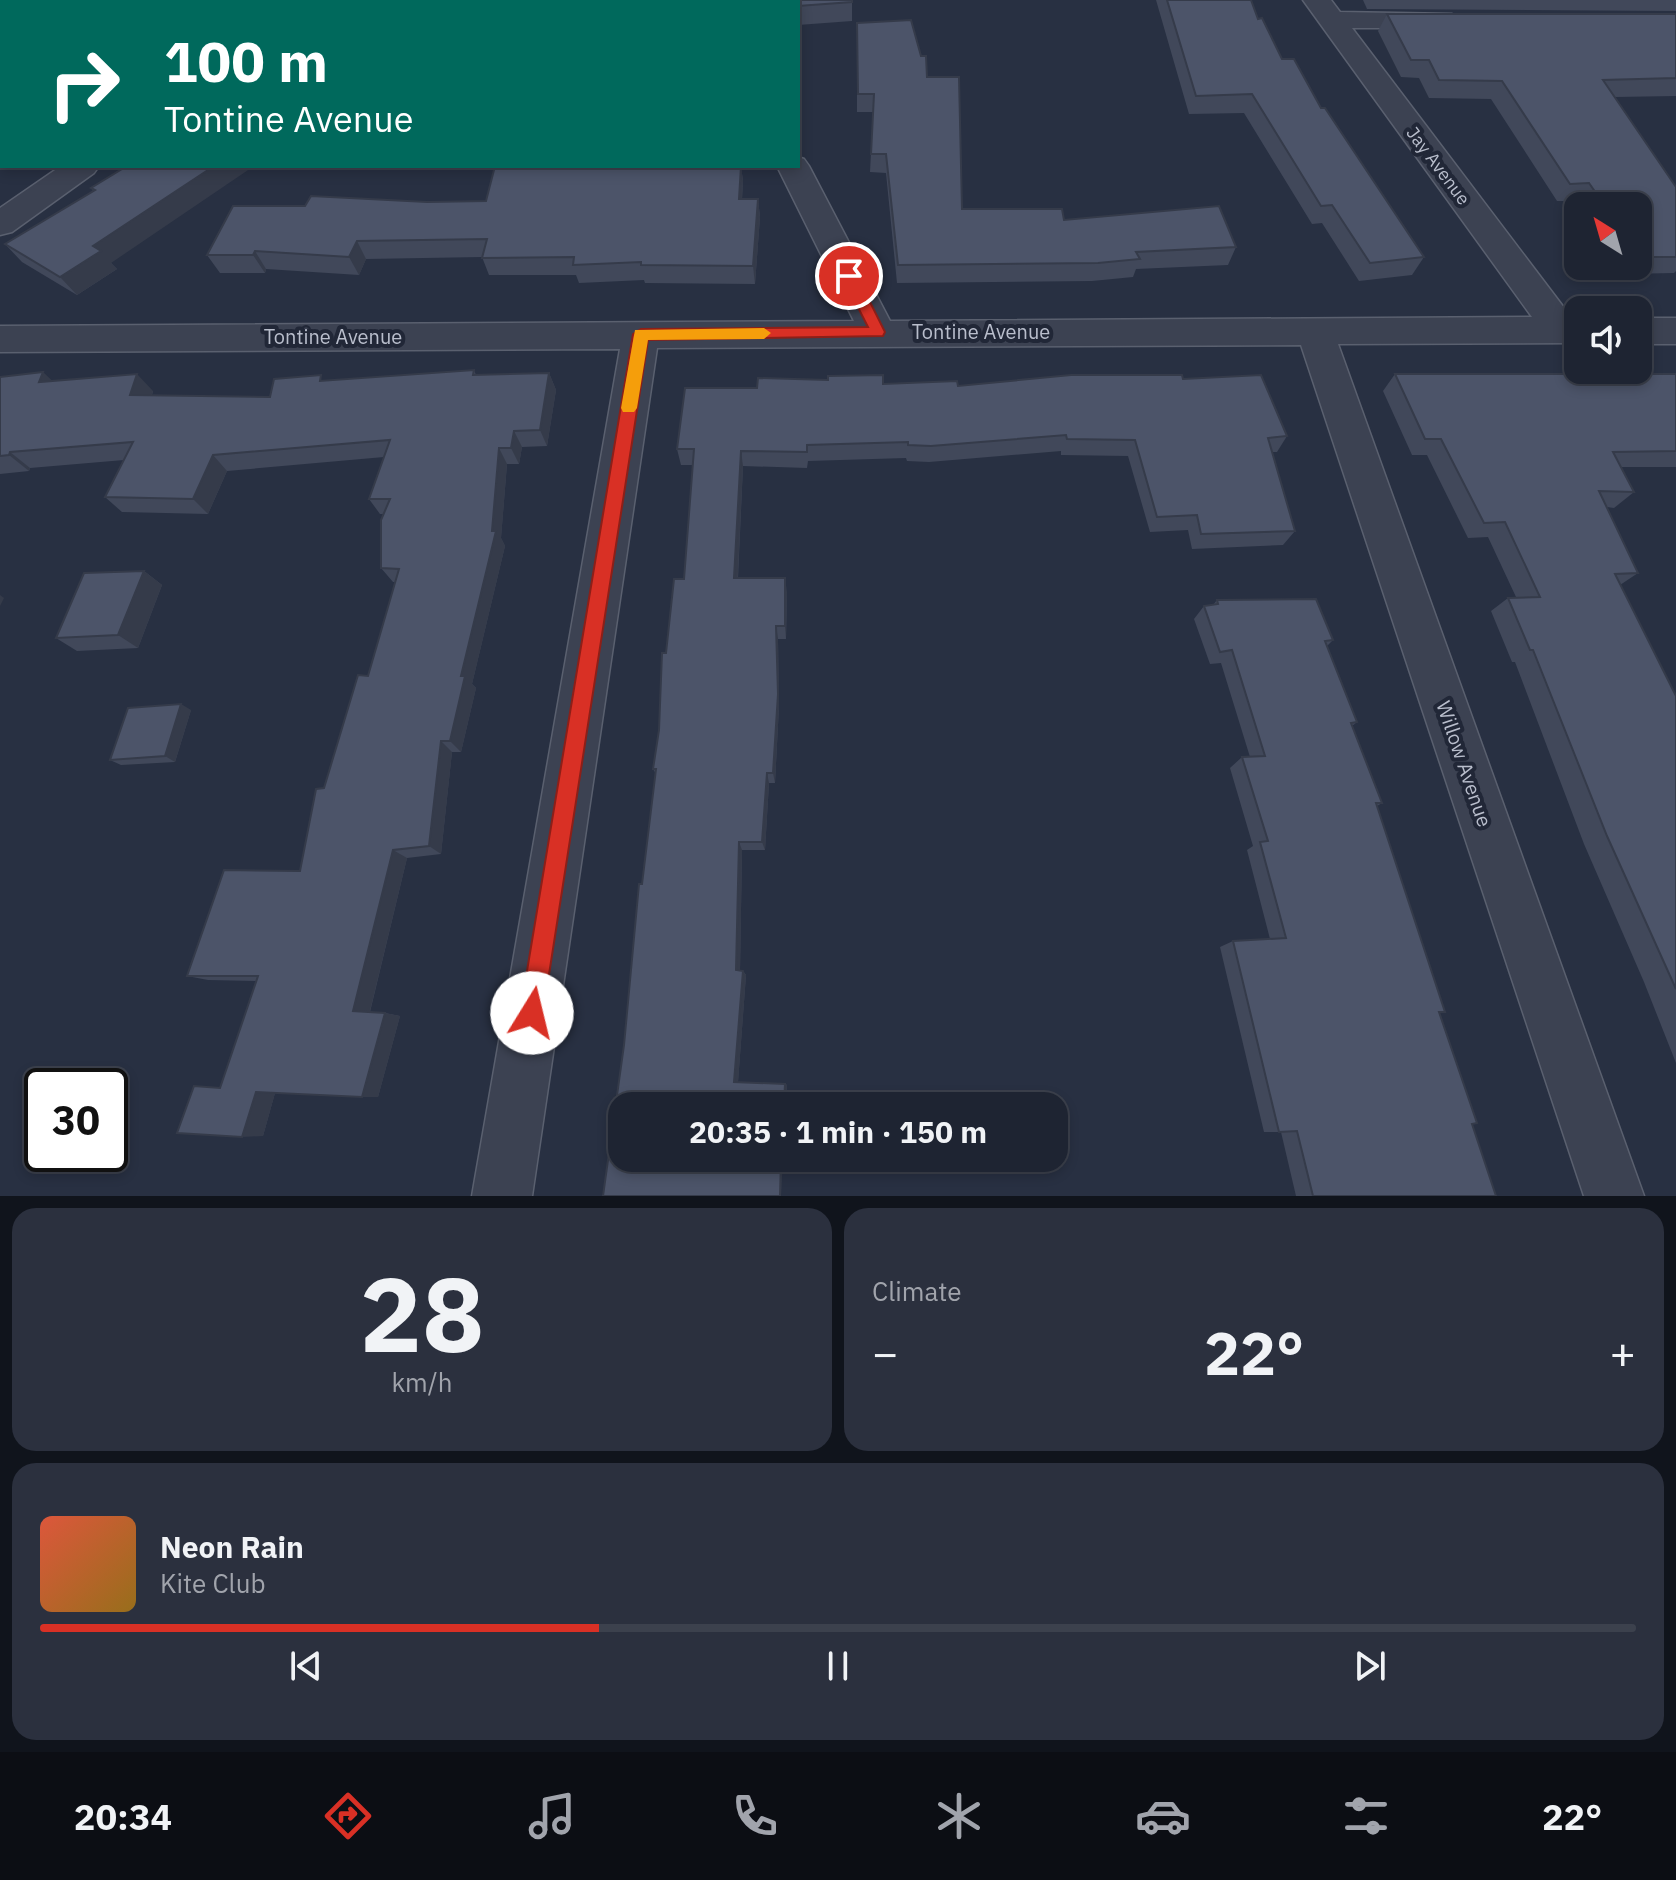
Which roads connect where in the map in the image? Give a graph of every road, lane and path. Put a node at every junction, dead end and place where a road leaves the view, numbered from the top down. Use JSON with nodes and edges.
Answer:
{"nodes":[{"id":1,"x":1324,"y":10,"type":"edge"},
{"id":2,"x":1461,"y":20,"type":"edge"},
{"id":3,"x":80,"y":168,"type":"edge"},
{"id":4,"x":794,"y":168,"type":"edge"},
{"id":5,"x":0,"y":224,"type":"edge"},
{"id":6,"x":1564,"y":322,"type":"edge"},
{"id":7,"x":1564,"y":330,"type":"edge"},
{"id":8,"x":1652,"y":331,"type":"edge"},
{"id":9,"x":1676,"y":331,"type":"edge"},
{"id":10,"x":878,"y":332,"type":"junction"},
{"id":11,"x":1315,"y":332,"type":"junction"},
{"id":12,"x":641,"y":334,"type":"junction"},
{"id":13,"x":0,"y":339,"type":"edge"},
{"id":14,"x":502,"y":1196,"type":"edge"},
{"id":15,"x":1614,"y":1196,"type":"edge"}],
"edges":[{"from":1,"to":2,"type":"street"},
{"from":1,"to":6,"type":"street","name":"Jay Avenue"},
{"from":3,"to":5,"type":"street"},
{"from":4,"to":10,"type":"street"},
{"from":7,"to":11,"type":"street","name":"Tontine Avenue"},
{"from":8,"to":9,"type":"street"},
{"from":10,"to":11,"type":"street","name":"Tontine Avenue"},
{"from":10,"to":12,"type":"street","name":"Tontine Avenue"},
{"from":11,"to":15,"type":"street","name":"Willow Avenue"},
{"from":12,"to":13,"type":"street","name":"Tontine Avenue"},
{"from":12,"to":14,"type":"street"}]}
